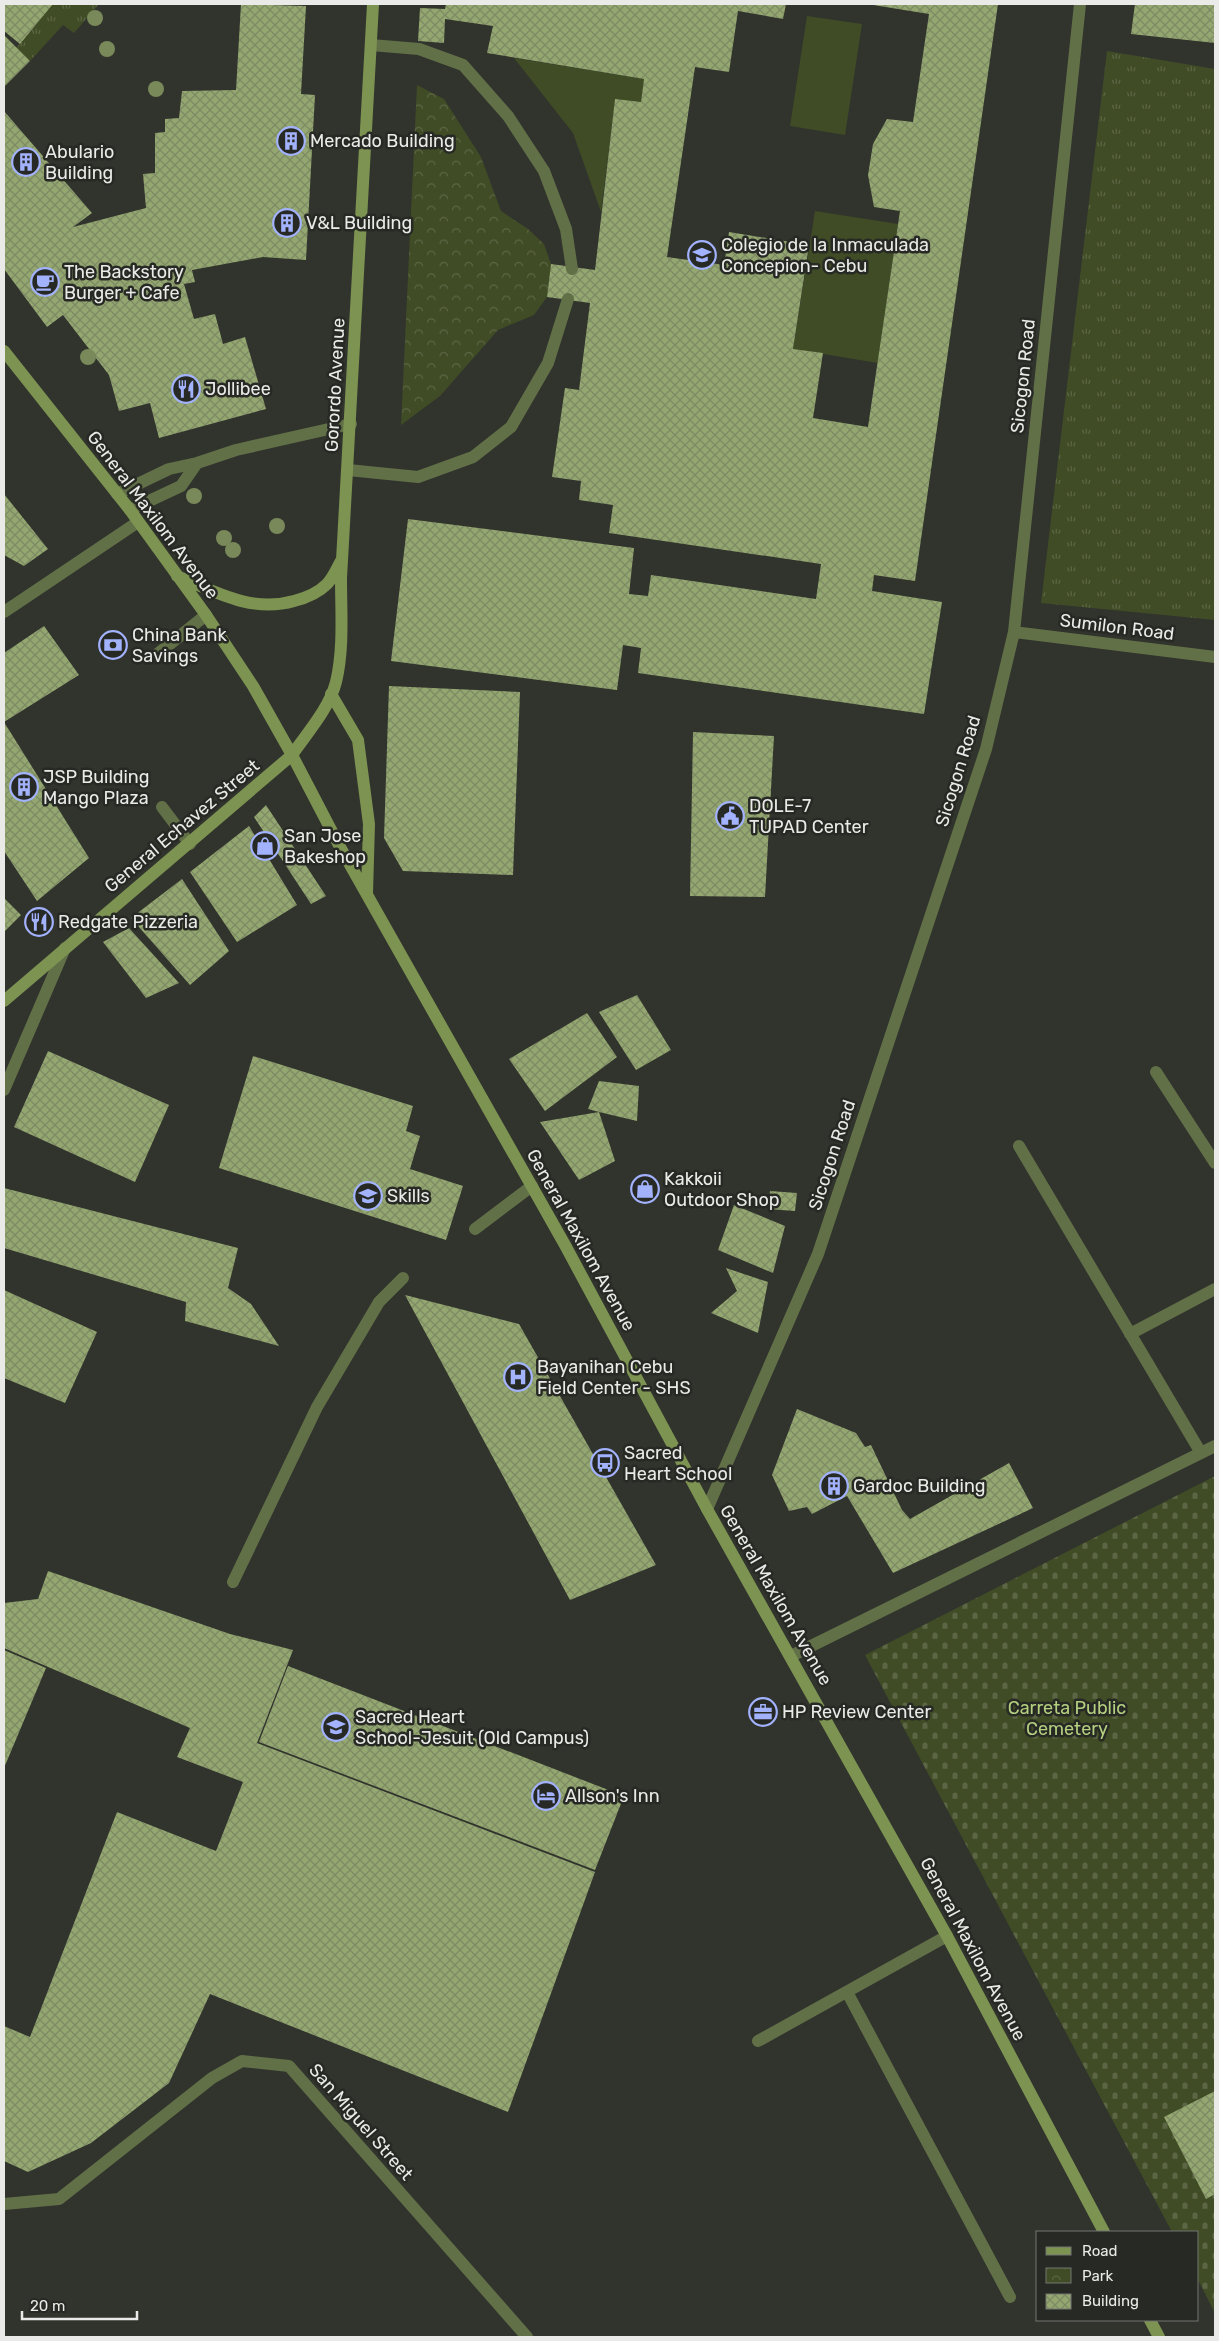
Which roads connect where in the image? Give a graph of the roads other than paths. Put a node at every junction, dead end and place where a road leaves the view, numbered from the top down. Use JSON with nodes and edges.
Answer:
{"nodes":[{"id":1,"x":373,"y":4,"type":"edge"},
{"id":2,"x":1080,"y":4,"type":"edge"},
{"id":3,"x":371,"y":45,"type":"junction"},
{"id":4,"x":572,"y":269,"type":"dead end"},
{"id":5,"x":568,"y":299,"type":"dead end"},
{"id":6,"x":4,"y":351,"type":"edge"},
{"id":7,"x":351,"y":424,"type":"junction"},
{"id":8,"x":197,"y":463,"type":"junction"},
{"id":9,"x":348,"y":470,"type":"junction"},
{"id":10,"x":117,"y":494,"type":"junction"},
{"id":11,"x":130,"y":510,"type":"junction"},
{"id":12,"x":138,"y":522,"type":"junction"},
{"id":13,"x":343,"y":559,"type":"junction"},
{"id":14,"x":177,"y":576,"type":"junction"},
{"id":15,"x":4,"y":612,"type":"edge"},
{"id":16,"x":206,"y":615,"type":"junction"},
{"id":17,"x":1014,"y":632,"type":"junction"},
{"id":18,"x":155,"y":656,"type":"dead end"},
{"id":19,"x":1215,"y":658,"type":"edge"},
{"id":20,"x":331,"y":694,"type":"junction"},
{"id":21,"x":292,"y":755,"type":"junction"},
{"id":22,"x":162,"y":807,"type":"dead end"},
{"id":23,"x":190,"y":844,"type":"junction"},
{"id":24,"x":367,"y":892,"type":"junction"},
{"id":25,"x":65,"y":948,"type":"junction"},
{"id":26,"x":4,"y":1001,"type":"edge"},
{"id":27,"x":1156,"y":1072,"type":"dead end"},
{"id":28,"x":4,"y":1090,"type":"edge"},
{"id":29,"x":1019,"y":1146,"type":"dead end"},
{"id":30,"x":1215,"y":1163,"type":"edge"},
{"id":31,"x":532,"y":1186,"type":"junction"},
{"id":32,"x":474,"y":1229,"type":"dead end"},
{"id":33,"x":403,"y":1278,"type":"dead end"},
{"id":34,"x":1215,"y":1289,"type":"edge"},
{"id":35,"x":1130,"y":1334,"type":"junction"},
{"id":36,"x":1215,"y":1446,"type":"edge"},
{"id":37,"x":1201,"y":1453,"type":"junction"},
{"id":38,"x":707,"y":1509,"type":"junction"},
{"id":39,"x":233,"y":1582,"type":"dead end"},
{"id":40,"x":791,"y":1656,"type":"junction"},
{"id":41,"x":947,"y":1936,"type":"junction"},
{"id":42,"x":847,"y":1992,"type":"junction"},
{"id":43,"x":758,"y":2041,"type":"dead end"},
{"id":44,"x":4,"y":2204,"type":"edge"},
{"id":45,"x":1103,"y":2231,"type":"edge"},
{"id":46,"x":1010,"y":2297,"type":"dead end"},
{"id":47,"x":1151,"y":2321,"type":"edge"},
{"id":48,"x":527,"y":2337,"type":"edge"},
{"id":49,"x":1159,"y":2337,"type":"edge"}],
"edges":[{"from":1,"to":3,"type":"main road","name":"Gorordo Avenue"},
{"from":2,"to":17,"type":"street","name":"Sicogon Road"},
{"from":3,"to":4,"type":"street"},
{"from":3,"to":7,"type":"main road","name":"Gorordo Avenue"},
{"from":5,"to":9,"type":"street"},
{"from":6,"to":10,"type":"main road","name":"General Maxilom Avenue"},
{"from":7,"to":8,"type":"street"},
{"from":7,"to":9,"type":"main road","name":"Gorordo Avenue"},
{"from":8,"to":10,"type":"street"},
{"from":8,"to":11,"type":"street"},
{"from":9,"to":13,"type":"main road","name":"Gorordo Avenue"},
{"from":10,"to":11,"type":"main road","name":"General Maxilom Avenue"},
{"from":11,"to":12,"type":"main road","name":"General Maxilom Avenue"},
{"from":12,"to":14,"type":"main road","name":"General Maxilom Avenue"},
{"from":12,"to":15,"type":"street"},
{"from":13,"to":14,"type":"main road"},
{"from":13,"to":20,"type":"main road","name":"Gorordo Avenue"},
{"from":14,"to":16,"type":"main road","name":"General Maxilom Avenue"},
{"from":16,"to":18,"type":"street"},
{"from":16,"to":21,"type":"main road","name":"General Maxilom Avenue"},
{"from":17,"to":19,"type":"street","name":"Sumilon Road"},
{"from":17,"to":38,"type":"street","name":"Sicogon Road"},
{"from":20,"to":21,"type":"main road","name":"Gorordo Avenue"},
{"from":20,"to":24,"type":"main road"},
{"from":21,"to":23,"type":"main road","name":"General Echavez Street"},
{"from":21,"to":24,"type":"main road","name":"General Maxilom Avenue"},
{"from":22,"to":23,"type":"street"},
{"from":23,"to":25,"type":"main road","name":"General Echavez Street"},
{"from":24,"to":31,"type":"main road","name":"General Maxilom Avenue"},
{"from":25,"to":26,"type":"main road","name":"General Echavez Street"},
{"from":25,"to":28,"type":"street"},
{"from":27,"to":30,"type":"street"},
{"from":29,"to":35,"type":"street"},
{"from":31,"to":32,"type":"street"},
{"from":31,"to":38,"type":"main road","name":"General Maxilom Avenue"},
{"from":33,"to":39,"type":"street"},
{"from":34,"to":35,"type":"street"},
{"from":35,"to":37,"type":"street"},
{"from":36,"to":37,"type":"street"},
{"from":37,"to":40,"type":"street"},
{"from":38,"to":40,"type":"main road","name":"General Maxilom Avenue"},
{"from":40,"to":41,"type":"main road","name":"General Maxilom Avenue"},
{"from":41,"to":42,"type":"street"},
{"from":41,"to":45,"type":"main road","name":"General Maxilom Avenue"},
{"from":42,"to":43,"type":"street"},
{"from":42,"to":46,"type":"street"},
{"from":44,"to":48,"type":"street","name":"San Miguel Street"},
{"from":47,"to":49,"type":"main road"}]}
